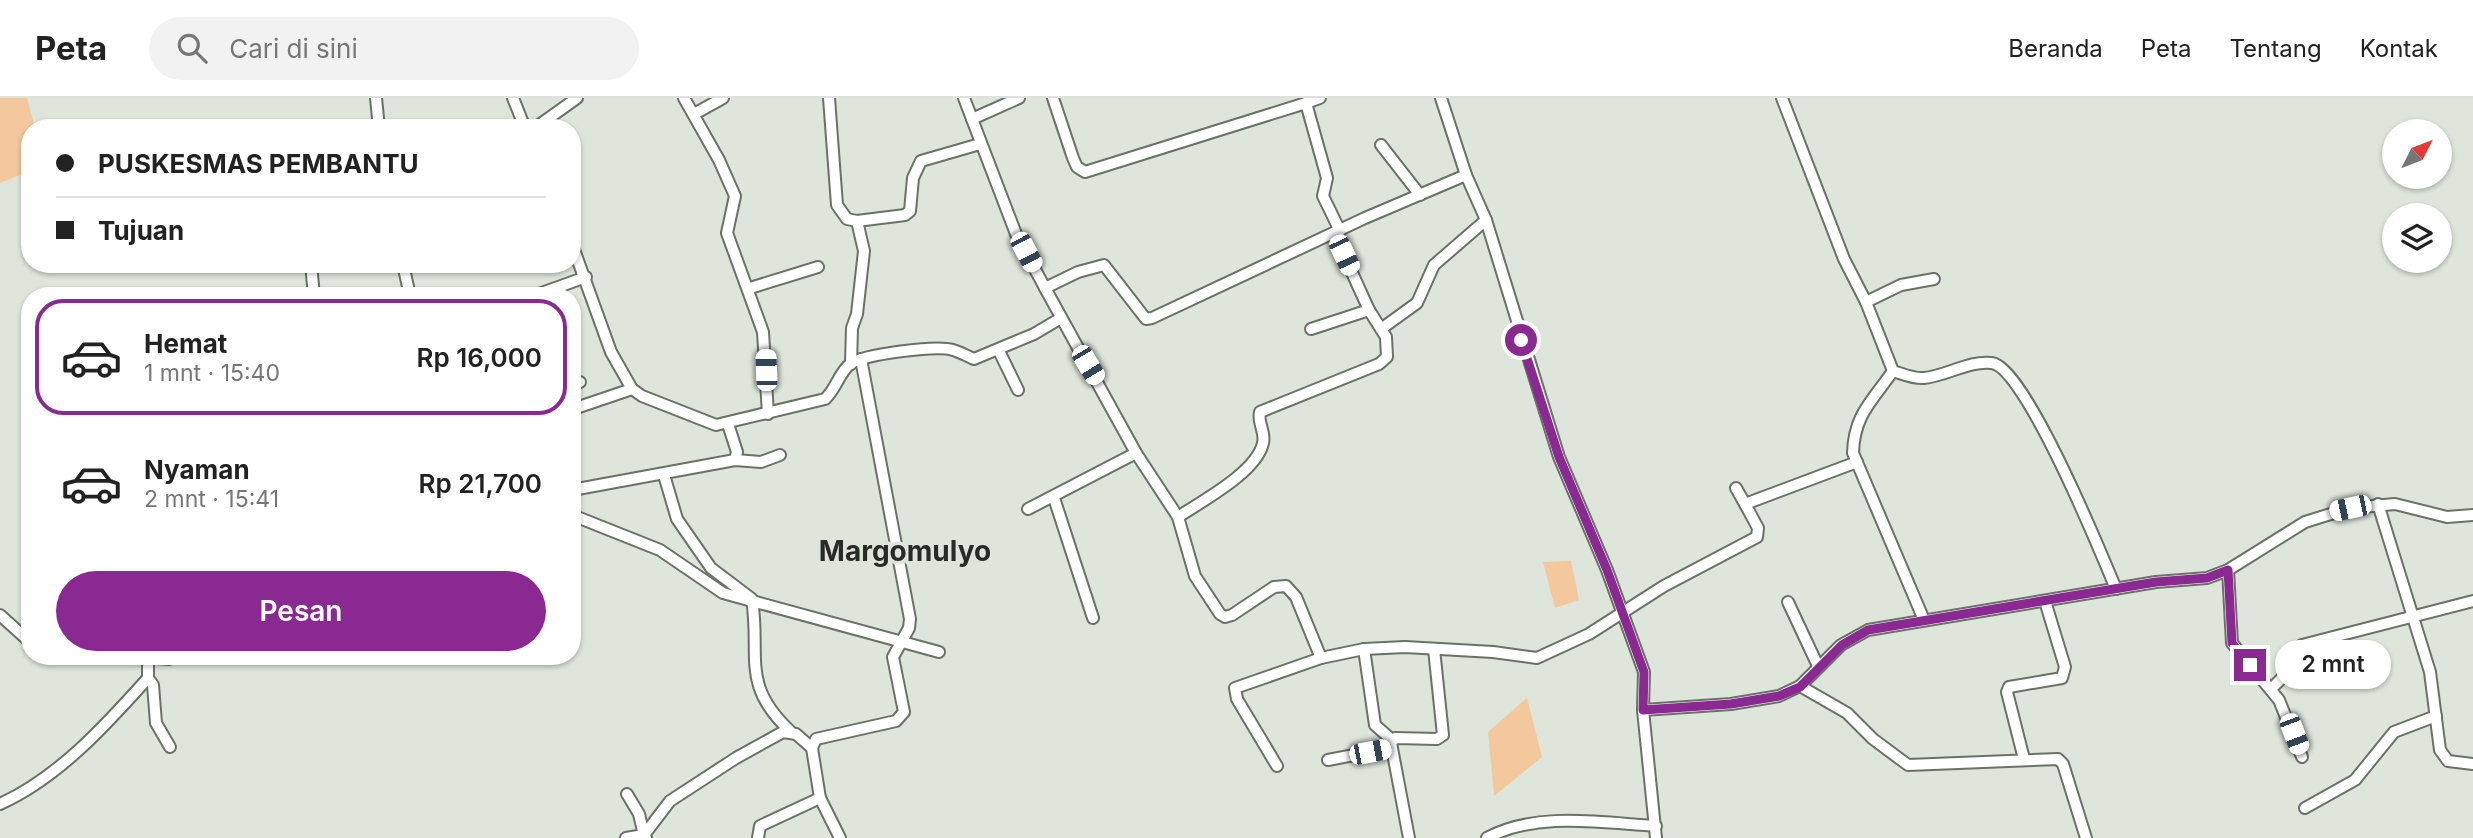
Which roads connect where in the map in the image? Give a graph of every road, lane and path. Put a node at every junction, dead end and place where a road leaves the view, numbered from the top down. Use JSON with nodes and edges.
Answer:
{"nodes":[{"id":1,"x":376,"y":98,"type":"edge"},
{"id":2,"x":513,"y":98,"type":"edge"},
{"id":3,"x":577,"y":98,"type":"edge"},
{"id":4,"x":684,"y":98,"type":"edge"},
{"id":5,"x":723,"y":98,"type":"edge"},
{"id":6,"x":829,"y":98,"type":"edge"},
{"id":7,"x":964,"y":98,"type":"edge"},
{"id":8,"x":1019,"y":98,"type":"edge"},
{"id":9,"x":1053,"y":98,"type":"edge"},
{"id":10,"x":1320,"y":98,"type":"edge"},
{"id":11,"x":1441,"y":98,"type":"edge"},
{"id":12,"x":1782,"y":98,"type":"edge"},
{"id":13,"x":1306,"y":103,"type":"junction"},
{"id":14,"x":694,"y":114,"type":"junction"},
{"id":15,"x":378,"y":119,"type":"edge"},
{"id":16,"x":521,"y":119,"type":"edge"},
{"id":17,"x":548,"y":119,"type":"edge"},
{"id":18,"x":972,"y":119,"type":"junction"},
{"id":19,"x":980,"y":144,"type":"junction"},
{"id":20,"x":1381,"y":145,"type":"dead end"},
{"id":21,"x":1466,"y":175,"type":"junction"},
{"id":22,"x":1420,"y":195,"type":"junction"},
{"id":23,"x":1486,"y":220,"type":"junction"},
{"id":24,"x":857,"y":221,"type":"junction"},
{"id":25,"x":1337,"y":232,"type":"junction"},
{"id":26,"x":581,"y":265,"type":"edge"},
{"id":27,"x":818,"y":267,"type":"dead end"},
{"id":28,"x":586,"y":277,"type":"junction"},
{"id":29,"x":1934,"y":279,"type":"dead end"},
{"id":30,"x":558,"y":287,"type":"edge"},
{"id":31,"x":750,"y":288,"type":"junction"},
{"id":32,"x":1045,"y":288,"type":"junction"},
{"id":33,"x":1866,"y":302,"type":"junction"},
{"id":34,"x":1369,"y":310,"type":"junction"},
{"id":35,"x":1061,"y":318,"type":"junction"},
{"id":36,"x":1311,"y":329,"type":"dead end"},
{"id":37,"x":1381,"y":329,"type":"junction"},
{"id":38,"x":999,"y":351,"type":"junction"},
{"id":39,"x":856,"y":361,"type":"junction"},
{"id":40,"x":1893,"y":371,"type":"junction"},
{"id":41,"x":632,"y":389,"type":"junction"},
{"id":42,"x":1018,"y":390,"type":"dead end"},
{"id":43,"x":581,"y":406,"type":"edge"},
{"id":44,"x":768,"y":414,"type":"junction"},
{"id":45,"x":728,"y":424,"type":"junction"},
{"id":46,"x":1136,"y":453,"type":"junction"},
{"id":47,"x":780,"y":455,"type":"dead end"},
{"id":48,"x":735,"y":460,"type":"junction"},
{"id":49,"x":1857,"y":462,"type":"junction"},
{"id":50,"x":664,"y":475,"type":"junction"},
{"id":51,"x":1736,"y":488,"type":"dead end"},
{"id":52,"x":581,"y":489,"type":"edge"},
{"id":53,"x":1054,"y":498,"type":"junction"},
{"id":54,"x":1745,"y":504,"type":"junction"},
{"id":55,"x":2378,"y":504,"type":"junction"},
{"id":56,"x":1028,"y":509,"type":"dead end"},
{"id":57,"x":2473,"y":515,"type":"edge"},
{"id":58,"x":1178,"y":517,"type":"junction"},
{"id":59,"x":581,"y":519,"type":"edge"},
{"id":60,"x":2228,"y":570,"type":"junction"},
{"id":61,"x":2116,"y":589,"type":"junction"},
{"id":62,"x":2045,"y":601,"type":"junction"},
{"id":63,"x":2473,"y":601,"type":"edge"},
{"id":64,"x":1788,"y":602,"type":"dead end"},
{"id":65,"x":753,"y":604,"type":"junction"},
{"id":66,"x":0,"y":615,"type":"edge"},
{"id":67,"x":1622,"y":615,"type":"junction"},
{"id":68,"x":2413,"y":616,"type":"junction"},
{"id":69,"x":1093,"y":618,"type":"dead end"},
{"id":70,"x":1924,"y":620,"type":"junction"},
{"id":71,"x":21,"y":634,"type":"edge"},
{"id":72,"x":901,"y":641,"type":"junction"},
{"id":73,"x":1364,"y":649,"type":"junction"},
{"id":74,"x":1434,"y":649,"type":"junction"},
{"id":75,"x":939,"y":652,"type":"dead end"},
{"id":76,"x":1321,"y":658,"type":"junction"},
{"id":77,"x":148,"y":665,"type":"edge"},
{"id":78,"x":1818,"y":666,"type":"junction"},
{"id":79,"x":148,"y":678,"type":"junction"},
{"id":80,"x":1800,"y":687,"type":"junction"},
{"id":81,"x":2272,"y":688,"type":"junction"},
{"id":82,"x":1643,"y":710,"type":"junction"},
{"id":83,"x":2436,"y":716,"type":"junction"},
{"id":84,"x":790,"y":731,"type":"junction"},
{"id":85,"x":1391,"y":744,"type":"junction"},
{"id":86,"x":170,"y":747,"type":"dead end"},
{"id":87,"x":812,"y":748,"type":"junction"},
{"id":88,"x":2302,"y":757,"type":"dead end"},
{"id":89,"x":2024,"y":759,"type":"junction"},
{"id":90,"x":1328,"y":760,"type":"dead end"},
{"id":91,"x":2473,"y":764,"type":"edge"},
{"id":92,"x":1277,"y":766,"type":"dead end"},
{"id":93,"x":627,"y":794,"type":"dead end"},
{"id":94,"x":820,"y":798,"type":"junction"},
{"id":95,"x":0,"y":804,"type":"edge"},
{"id":96,"x":2305,"y":808,"type":"dead end"},
{"id":97,"x":1656,"y":826,"type":"junction"},
{"id":98,"x":645,"y":836,"type":"edge"},
{"id":99,"x":626,"y":838,"type":"edge"},
{"id":100,"x":758,"y":838,"type":"edge"},
{"id":101,"x":841,"y":838,"type":"edge"},
{"id":102,"x":1409,"y":838,"type":"edge"},
{"id":103,"x":1487,"y":838,"type":"edge"},
{"id":104,"x":1656,"y":838,"type":"edge"},
{"id":105,"x":2086,"y":838,"type":"edge"}],
"edges":[{"from":1,"to":15,"type":"street"},
{"from":2,"to":16,"type":"street"},
{"from":3,"to":17,"type":"street"},
{"from":4,"to":14,"type":"street"},
{"from":5,"to":14,"type":"street"},
{"from":6,"to":24,"type":"street"},
{"from":7,"to":18,"type":"street"},
{"from":8,"to":18,"type":"street"},
{"from":9,"to":13,"type":"street"},
{"from":10,"to":13,"type":"street"},
{"from":11,"to":21,"type":"street"},
{"from":12,"to":33,"type":"street"},
{"from":13,"to":25,"type":"street"},
{"from":14,"to":31,"type":"street"},
{"from":18,"to":19,"type":"street"},
{"from":19,"to":24,"type":"street"},
{"from":19,"to":32,"type":"street"},
{"from":20,"to":22,"type":"street"},
{"from":21,"to":22,"type":"street"},
{"from":21,"to":23,"type":"street"},
{"from":22,"to":25,"type":"street"},
{"from":23,"to":37,"type":"street"},
{"from":23,"to":67,"type":"street"},
{"from":24,"to":39,"type":"street"},
{"from":25,"to":32,"type":"street"},
{"from":25,"to":34,"type":"street"},
{"from":26,"to":28,"type":"street"},
{"from":27,"to":31,"type":"street"},
{"from":28,"to":30,"type":"street"},
{"from":28,"to":41,"type":"street"},
{"from":29,"to":33,"type":"street"},
{"from":31,"to":44,"type":"street"},
{"from":32,"to":35,"type":"street"},
{"from":33,"to":40,"type":"street"},
{"from":34,"to":36,"type":"street"},
{"from":34,"to":37,"type":"street"},
{"from":35,"to":38,"type":"street"},
{"from":35,"to":46,"type":"street"},
{"from":37,"to":58,"type":"street"},
{"from":38,"to":39,"type":"street"},
{"from":38,"to":42,"type":"street"},
{"from":39,"to":44,"type":"street"},
{"from":39,"to":72,"type":"street"},
{"from":40,"to":49,"type":"street"},
{"from":40,"to":61,"type":"street"},
{"from":41,"to":43,"type":"street"},
{"from":41,"to":45,"type":"street"},
{"from":44,"to":45,"type":"street"},
{"from":45,"to":48,"type":"street"},
{"from":46,"to":53,"type":"street"},
{"from":46,"to":58,"type":"street"},
{"from":47,"to":48,"type":"street"},
{"from":48,"to":50,"type":"street"},
{"from":49,"to":54,"type":"street"},
{"from":49,"to":70,"type":"street"},
{"from":50,"to":52,"type":"street"},
{"from":50,"to":65,"type":"street"},
{"from":51,"to":54,"type":"street"},
{"from":53,"to":56,"type":"street"},
{"from":53,"to":69,"type":"street"},
{"from":54,"to":67,"type":"street"},
{"from":55,"to":57,"type":"street"},
{"from":55,"to":60,"type":"street"},
{"from":55,"to":68,"type":"street"},
{"from":58,"to":76,"type":"street"},
{"from":59,"to":65,"type":"street"},
{"from":60,"to":61,"type":"street"},
{"from":60,"to":81,"type":"street"},
{"from":61,"to":62,"type":"street"},
{"from":62,"to":70,"type":"street"},
{"from":62,"to":89,"type":"street"},
{"from":63,"to":68,"type":"street"},
{"from":64,"to":78,"type":"street"},
{"from":65,"to":72,"type":"street"},
{"from":65,"to":84,"type":"street"},
{"from":66,"to":71,"type":"street"},
{"from":67,"to":74,"type":"street"},
{"from":67,"to":82,"type":"street"},
{"from":68,"to":81,"type":"street"},
{"from":68,"to":83,"type":"street"},
{"from":70,"to":78,"type":"street"},
{"from":72,"to":75,"type":"street"},
{"from":72,"to":87,"type":"street"},
{"from":73,"to":74,"type":"street"},
{"from":73,"to":76,"type":"street"},
{"from":73,"to":85,"type":"street"},
{"from":74,"to":85,"type":"street"},
{"from":76,"to":92,"type":"street"},
{"from":77,"to":79,"type":"street"},
{"from":78,"to":80,"type":"street"},
{"from":79,"to":86,"type":"street"},
{"from":79,"to":95,"type":"street"},
{"from":80,"to":82,"type":"street"},
{"from":80,"to":89,"type":"street"},
{"from":81,"to":88,"type":"street"},
{"from":82,"to":97,"type":"street"},
{"from":83,"to":91,"type":"street"},
{"from":83,"to":96,"type":"street"},
{"from":84,"to":87,"type":"street"},
{"from":84,"to":98,"type":"street"},
{"from":85,"to":90,"type":"street"},
{"from":85,"to":102,"type":"street"},
{"from":87,"to":94,"type":"street"},
{"from":89,"to":105,"type":"street"},
{"from":93,"to":98,"type":"street"},
{"from":94,"to":100,"type":"street"},
{"from":94,"to":101,"type":"street"},
{"from":97,"to":103,"type":"street"},
{"from":97,"to":104,"type":"street"},
{"from":98,"to":99,"type":"street"}]}
